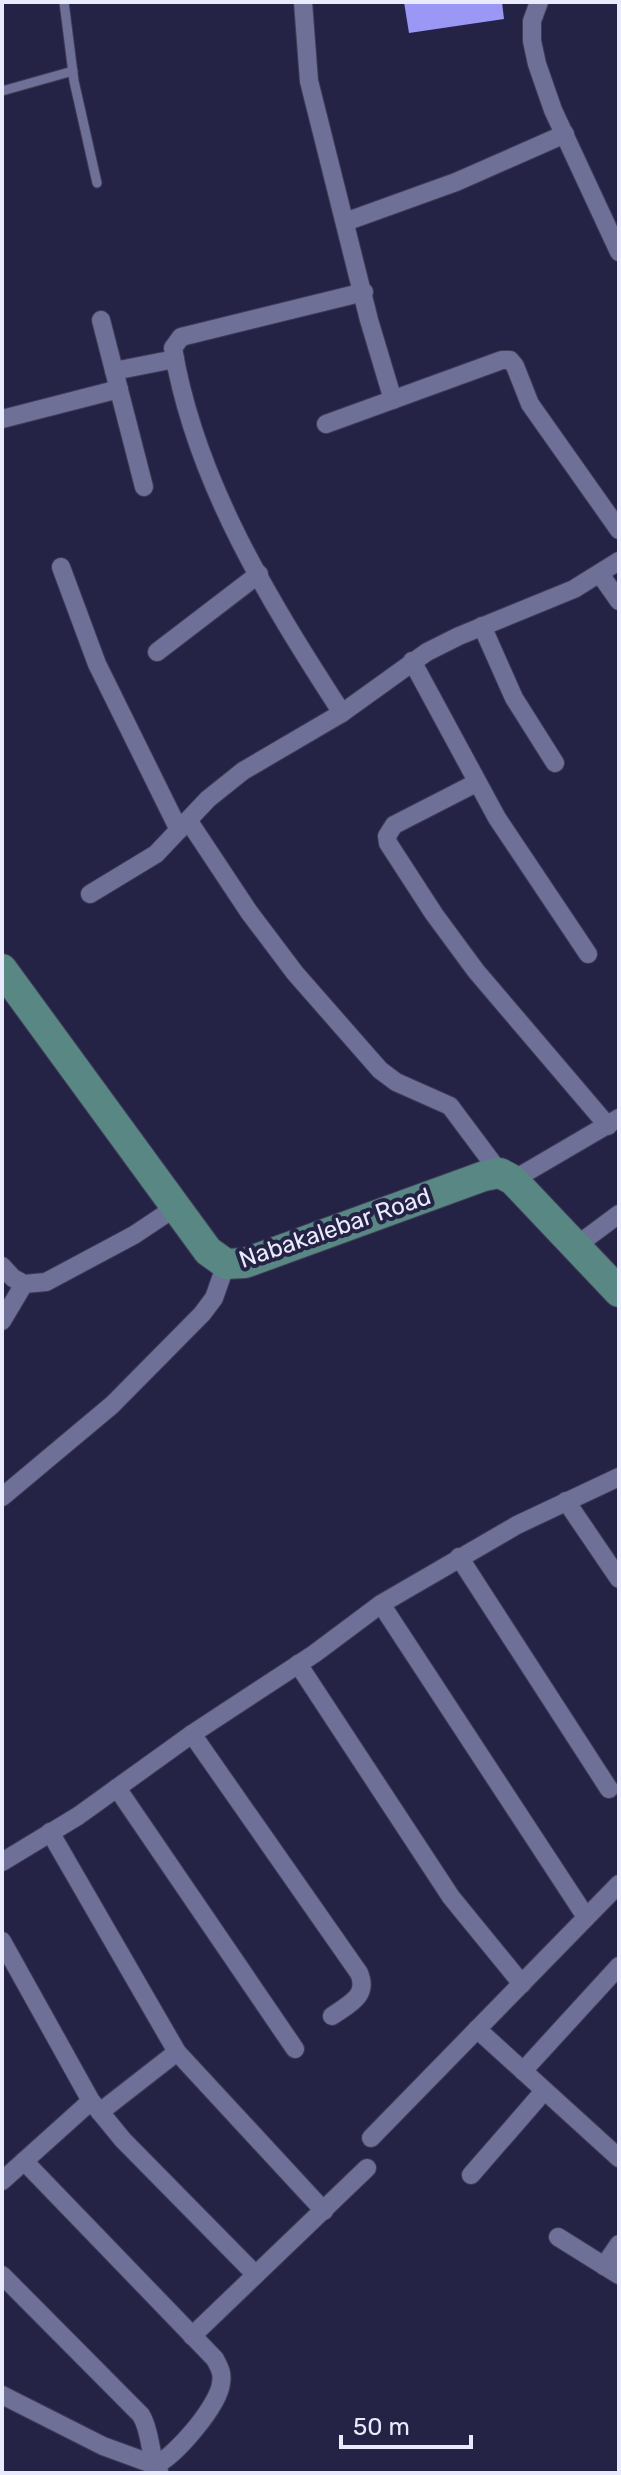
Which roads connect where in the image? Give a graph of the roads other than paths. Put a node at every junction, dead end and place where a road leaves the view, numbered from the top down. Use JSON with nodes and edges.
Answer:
{"nodes":[{"id":1,"x":64,"y":2,"type":"edge"},
{"id":2,"x":303,"y":2,"type":"edge"},
{"id":3,"x":539,"y":2,"type":"edge"},
{"id":4,"x":73,"y":71,"type":"junction"},
{"id":5,"x":2,"y":91,"type":"edge"},
{"id":6,"x":565,"y":134,"type":"junction"},
{"id":7,"x":97,"y":183,"type":"dead end"},
{"id":8,"x":345,"y":222,"type":"junction"},
{"id":9,"x":619,"y":252,"type":"edge"},
{"id":10,"x":364,"y":292,"type":"junction"},
{"id":11,"x":101,"y":320,"type":"dead end"},
{"id":12,"x":175,"y":359,"type":"junction"},
{"id":13,"x":116,"y":380,"type":"junction"},
{"id":14,"x":393,"y":400,"type":"junction"},
{"id":15,"x":2,"y":419,"type":"edge"},
{"id":16,"x":326,"y":424,"type":"dead end"},
{"id":17,"x":144,"y":487,"type":"dead end"},
{"id":18,"x":619,"y":530,"type":"edge"},
{"id":19,"x":619,"y":561,"type":"edge"},
{"id":20,"x":61,"y":567,"type":"dead end"},
{"id":21,"x":259,"y":574,"type":"junction"},
{"id":22,"x":600,"y":574,"type":"junction"},
{"id":23,"x":619,"y":601,"type":"edge"},
{"id":24,"x":482,"y":626,"type":"junction"},
{"id":25,"x":157,"y":652,"type":"dead end"},
{"id":26,"x":412,"y":661,"type":"junction"},
{"id":27,"x":342,"y":713,"type":"junction"},
{"id":28,"x":555,"y":763,"type":"dead end"},
{"id":29,"x":476,"y":783,"type":"junction"},
{"id":30,"x":183,"y":825,"type":"junction"},
{"id":31,"x":90,"y":894,"type":"dead end"},
{"id":32,"x":588,"y":954,"type":"dead end"},
{"id":33,"x":2,"y":969,"type":"edge"},
{"id":34,"x":614,"y":1122,"type":"edge"},
{"id":35,"x":506,"y":1176,"type":"junction"},
{"id":36,"x":176,"y":1207,"type":"junction"},
{"id":37,"x":619,"y":1214,"type":"edge"},
{"id":38,"x":576,"y":1246,"type":"junction"},
{"id":39,"x":226,"y":1264,"type":"junction"},
{"id":40,"x":2,"y":1266,"type":"edge"},
{"id":41,"x":24,"y":1284,"type":"junction"},
{"id":42,"x":619,"y":1292,"type":"edge"},
{"id":43,"x":2,"y":1321,"type":"edge"},
{"id":44,"x":619,"y":1477,"type":"edge"},
{"id":45,"x":2,"y":1497,"type":"edge"},
{"id":46,"x":566,"y":1501,"type":"junction"},
{"id":47,"x":459,"y":1557,"type":"junction"},
{"id":48,"x":619,"y":1579,"type":"edge"},
{"id":49,"x":381,"y":1604,"type":"junction"},
{"id":50,"x":298,"y":1664,"type":"junction"},
{"id":51,"x":192,"y":1734,"type":"junction"},
{"id":52,"x":117,"y":1788,"type":"junction"},
{"id":53,"x":609,"y":1789,"type":"dead end"},
{"id":54,"x":50,"y":1832,"type":"junction"},
{"id":55,"x":2,"y":1862,"type":"edge"},
{"id":56,"x":618,"y":1887,"type":"edge"},
{"id":57,"x":586,"y":1917,"type":"junction"},
{"id":58,"x":2,"y":1941,"type":"edge"},
{"id":59,"x":619,"y":1966,"type":"edge"},
{"id":60,"x":522,"y":1984,"type":"junction"},
{"id":61,"x":332,"y":2016,"type":"dead end"},
{"id":62,"x":477,"y":2029,"type":"junction"},
{"id":63,"x":295,"y":2049,"type":"dead end"},
{"id":64,"x":177,"y":2052,"type":"junction"},
{"id":65,"x":523,"y":2071,"type":"junction"},
{"id":66,"x":544,"y":2091,"type":"junction"},
{"id":67,"x":95,"y":2106,"type":"junction"},
{"id":68,"x":371,"y":2138,"type":"dead end"},
{"id":69,"x":615,"y":2146,"type":"edge"},
{"id":70,"x":24,"y":2161,"type":"junction"},
{"id":71,"x":367,"y":2168,"type":"dead end"},
{"id":72,"x":471,"y":2175,"type":"dead end"},
{"id":73,"x":2,"y":2181,"type":"edge"},
{"id":74,"x":324,"y":2211,"type":"junction"},
{"id":75,"x":558,"y":2237,"type":"dead end"},
{"id":76,"x":619,"y":2244,"type":"edge"},
{"id":77,"x":611,"y":2270,"type":"edge"},
{"id":78,"x":255,"y":2274,"type":"junction"},
{"id":79,"x":2,"y":2275,"type":"edge"},
{"id":80,"x":192,"y":2336,"type":"junction"},
{"id":81,"x":2,"y":2395,"type":"edge"},
{"id":82,"x":158,"y":2469,"type":"edge"}],
"edges":[{"from":1,"to":4,"type":"lane"},
{"from":2,"to":8,"type":"street"},
{"from":3,"to":6,"type":"street"},
{"from":4,"to":5,"type":"lane"},
{"from":4,"to":7,"type":"lane"},
{"from":6,"to":8,"type":"street"},
{"from":6,"to":9,"type":"street"},
{"from":8,"to":10,"type":"street"},
{"from":10,"to":12,"type":"street"},
{"from":10,"to":14,"type":"street"},
{"from":11,"to":13,"type":"street"},
{"from":12,"to":13,"type":"street"},
{"from":12,"to":21,"type":"street"},
{"from":13,"to":15,"type":"street"},
{"from":13,"to":17,"type":"street"},
{"from":14,"to":16,"type":"street"},
{"from":14,"to":18,"type":"street"},
{"from":19,"to":22,"type":"street"},
{"from":20,"to":30,"type":"street"},
{"from":21,"to":25,"type":"street"},
{"from":21,"to":27,"type":"street"},
{"from":22,"to":23,"type":"street"},
{"from":22,"to":24,"type":"street"},
{"from":24,"to":26,"type":"street"},
{"from":24,"to":28,"type":"street"},
{"from":26,"to":27,"type":"street"},
{"from":26,"to":29,"type":"street"},
{"from":27,"to":30,"type":"street"},
{"from":29,"to":32,"type":"street"},
{"from":29,"to":34,"type":"street"},
{"from":30,"to":31,"type":"street"},
{"from":30,"to":35,"type":"street"},
{"from":33,"to":36,"type":"main road","name":"Nabakalebar Road"},
{"from":34,"to":35,"type":"street"},
{"from":35,"to":38,"type":"main road"},
{"from":35,"to":39,"type":"main road","name":"Nabakalebar Road"},
{"from":36,"to":39,"type":"main road","name":"Nabakalebar Road"},
{"from":36,"to":41,"type":"street"},
{"from":37,"to":38,"type":"street"},
{"from":38,"to":42,"type":"main road"},
{"from":39,"to":45,"type":"street"},
{"from":40,"to":41,"type":"street"},
{"from":41,"to":43,"type":"street"},
{"from":44,"to":46,"type":"street"},
{"from":46,"to":47,"type":"street"},
{"from":46,"to":48,"type":"street"},
{"from":47,"to":49,"type":"street"},
{"from":47,"to":53,"type":"street"},
{"from":49,"to":50,"type":"street"},
{"from":49,"to":57,"type":"street"},
{"from":50,"to":51,"type":"street"},
{"from":50,"to":60,"type":"street"},
{"from":51,"to":52,"type":"street"},
{"from":51,"to":61,"type":"street"},
{"from":52,"to":54,"type":"street"},
{"from":52,"to":63,"type":"street"},
{"from":54,"to":55,"type":"street"},
{"from":54,"to":64,"type":"street"},
{"from":56,"to":57,"type":"street"},
{"from":57,"to":60,"type":"street"},
{"from":58,"to":67,"type":"street"},
{"from":59,"to":65,"type":"street"},
{"from":60,"to":62,"type":"street"},
{"from":62,"to":65,"type":"street"},
{"from":62,"to":68,"type":"street"},
{"from":64,"to":67,"type":"street"},
{"from":64,"to":74,"type":"street"},
{"from":65,"to":66,"type":"street"},
{"from":66,"to":69,"type":"street"},
{"from":66,"to":72,"type":"street"},
{"from":67,"to":70,"type":"street"},
{"from":67,"to":78,"type":"street"},
{"from":70,"to":73,"type":"street"},
{"from":70,"to":80,"type":"street"},
{"from":71,"to":74,"type":"street"},
{"from":74,"to":78,"type":"street"},
{"from":75,"to":77,"type":"street"},
{"from":76,"to":77,"type":"street"},
{"from":78,"to":80,"type":"street"},
{"from":79,"to":82,"type":"street"},
{"from":80,"to":82,"type":"street"},
{"from":81,"to":82,"type":"street"}]}
